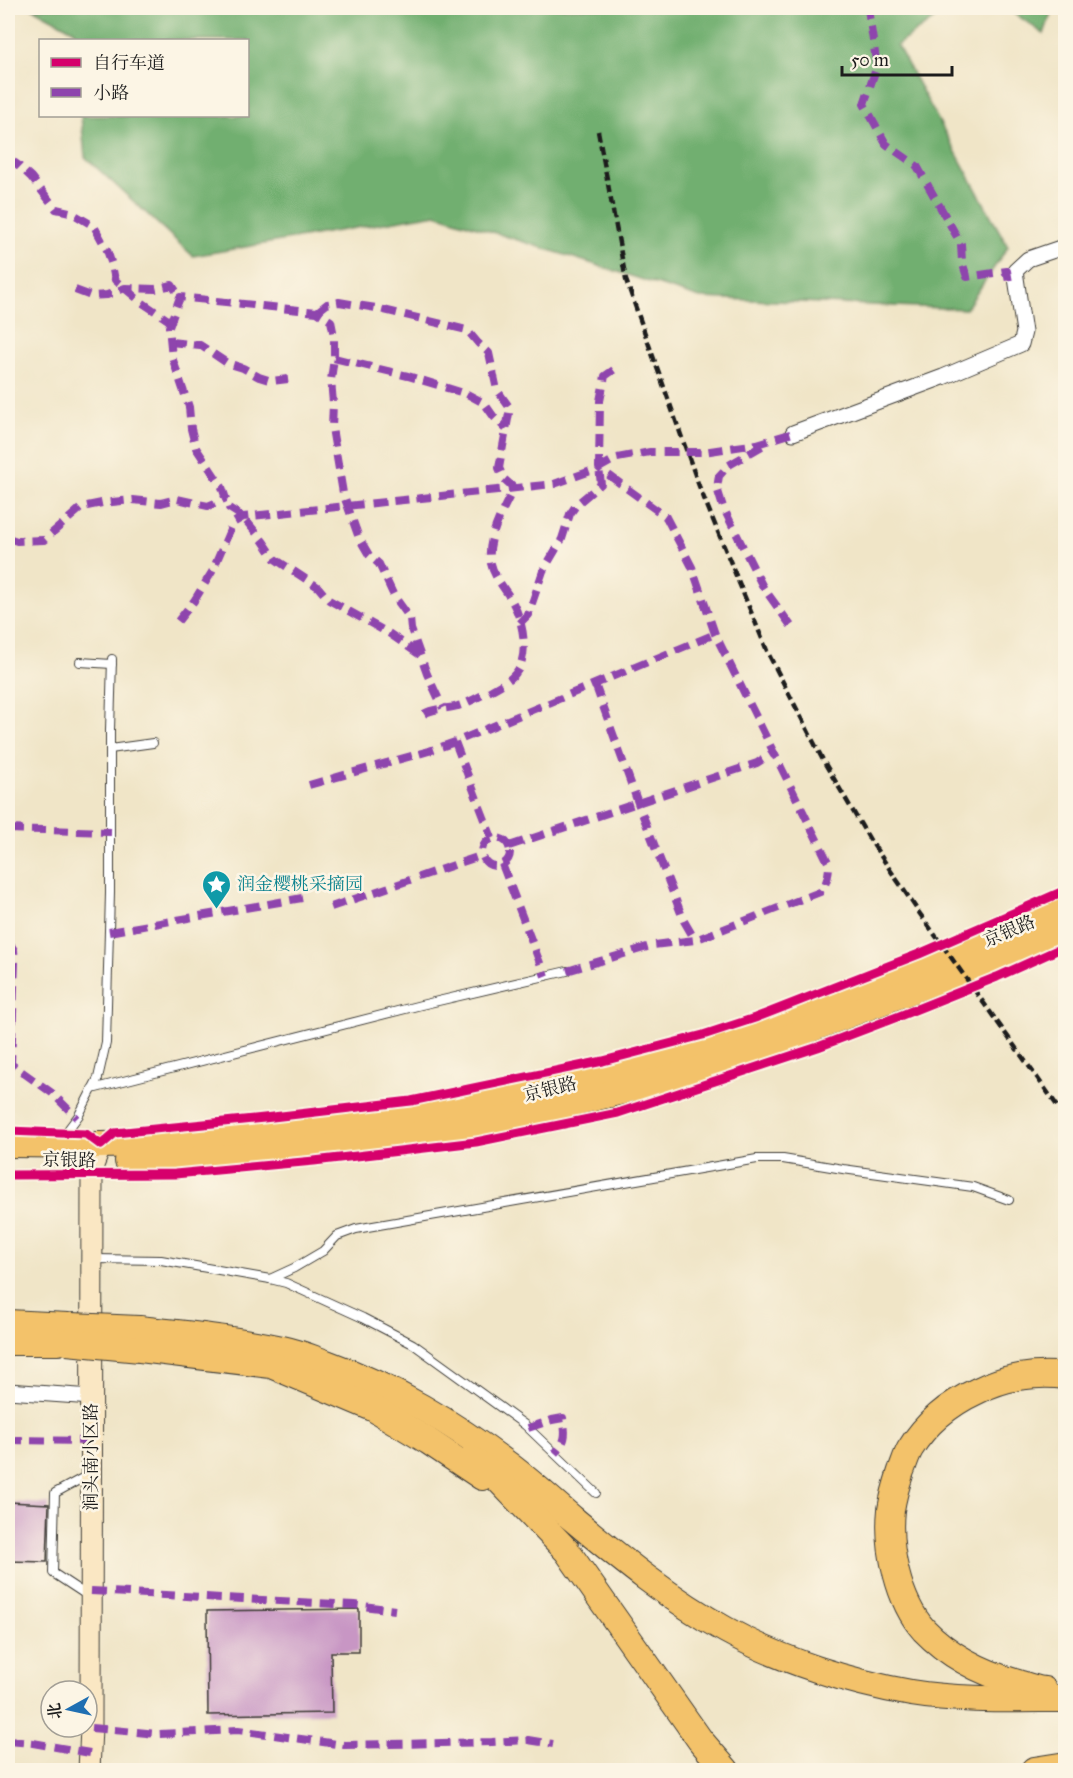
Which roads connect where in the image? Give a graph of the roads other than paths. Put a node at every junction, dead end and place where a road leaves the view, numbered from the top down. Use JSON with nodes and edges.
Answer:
{"nodes":[{"id":1,"x":1065,"y":246,"type":"edge"},
{"id":2,"x":794,"y":433,"type":"dead end"},
{"id":3,"x":80,"y":662,"type":"dead end"},
{"id":4,"x":153,"y":742,"type":"dead end"},
{"id":5,"x":110,"y":749,"type":"junction"},
{"id":6,"x":1065,"y":907,"type":"edge"},
{"id":7,"x":1065,"y":927,"type":"edge"},
{"id":8,"x":567,"y":971,"type":"dead end"},
{"id":9,"x":92,"y":1089,"type":"junction"},
{"id":10,"x":8,"y":1144,"type":"edge"},
{"id":11,"x":57,"y":1144,"type":"junction"},
{"id":12,"x":98,"y":1153,"type":"junction"},
{"id":13,"x":8,"y":1159,"type":"edge"},
{"id":14,"x":1009,"y":1200,"type":"dead end"},
{"id":15,"x":92,"y":1258,"type":"junction"},
{"id":16,"x":270,"y":1279,"type":"junction"},
{"id":17,"x":8,"y":1323,"type":"edge"},
{"id":18,"x":68,"y":1334,"type":"junction"},
{"id":19,"x":139,"y":1340,"type":"junction"},
{"id":20,"x":8,"y":1342,"type":"edge"},
{"id":21,"x":1065,"y":1377,"type":"edge"},
{"id":22,"x":8,"y":1391,"type":"edge"},
{"id":23,"x":92,"y":1397,"type":"junction"},
{"id":24,"x":91,"y":1473,"type":"junction"},
{"id":25,"x":596,"y":1493,"type":"dead end"},
{"id":26,"x":91,"y":1598,"type":"junction"},
{"id":27,"x":1065,"y":1693,"type":"edge"},
{"id":28,"x":1065,"y":1699,"type":"edge"},
{"id":29,"x":1065,"y":1765,"type":"edge"},
{"id":30,"x":89,"y":1770,"type":"edge"},
{"id":31,"x":722,"y":1770,"type":"edge"},
{"id":32,"x":726,"y":1770,"type":"edge"},
{"id":33,"x":1034,"y":1770,"type":"edge"}],
"edges":[{"from":1,"to":2,"type":"street"},
{"from":3,"to":5,"type":"lane"},
{"from":4,"to":5,"type":"lane"},
{"from":5,"to":9,"type":"lane"},
{"from":6,"to":12,"type":"highway","name":"京银路"},
{"from":7,"to":12,"type":"highway","name":"京银路"},
{"from":8,"to":9,"type":"lane"},
{"from":9,"to":11,"type":"lane"},
{"from":10,"to":11,"type":"highway","name":"京银路"},
{"from":11,"to":12,"type":"highway","name":"京银路"},
{"from":12,"to":13,"type":"highway","name":"京银路"},
{"from":12,"to":15,"type":"street","name":"涧头南小区路"},
{"from":14,"to":16,"type":"lane"},
{"from":15,"to":16,"type":"lane"},
{"from":15,"to":23,"type":"street","name":"涧头南小区路"},
{"from":16,"to":25,"type":"lane"},
{"from":17,"to":18,"type":"highway"},
{"from":18,"to":19,"type":"highway","bridge":true},
{"from":18,"to":20,"type":"highway"},
{"from":19,"to":28,"type":"highway"},
{"from":19,"to":31,"type":"highway"},
{"from":19,"to":32,"type":"highway"},
{"from":21,"to":27,"type":"highway"},
{"from":22,"to":23,"type":"street"},
{"from":23,"to":24,"type":"street","name":"涧头南小区路"},
{"from":24,"to":26,"type":"street","name":"涧头南小区路"},
{"from":24,"to":26,"type":"lane"},
{"from":26,"to":30,"type":"street","name":"涧头南小区路"},
{"from":29,"to":33,"type":"highway"}]}
